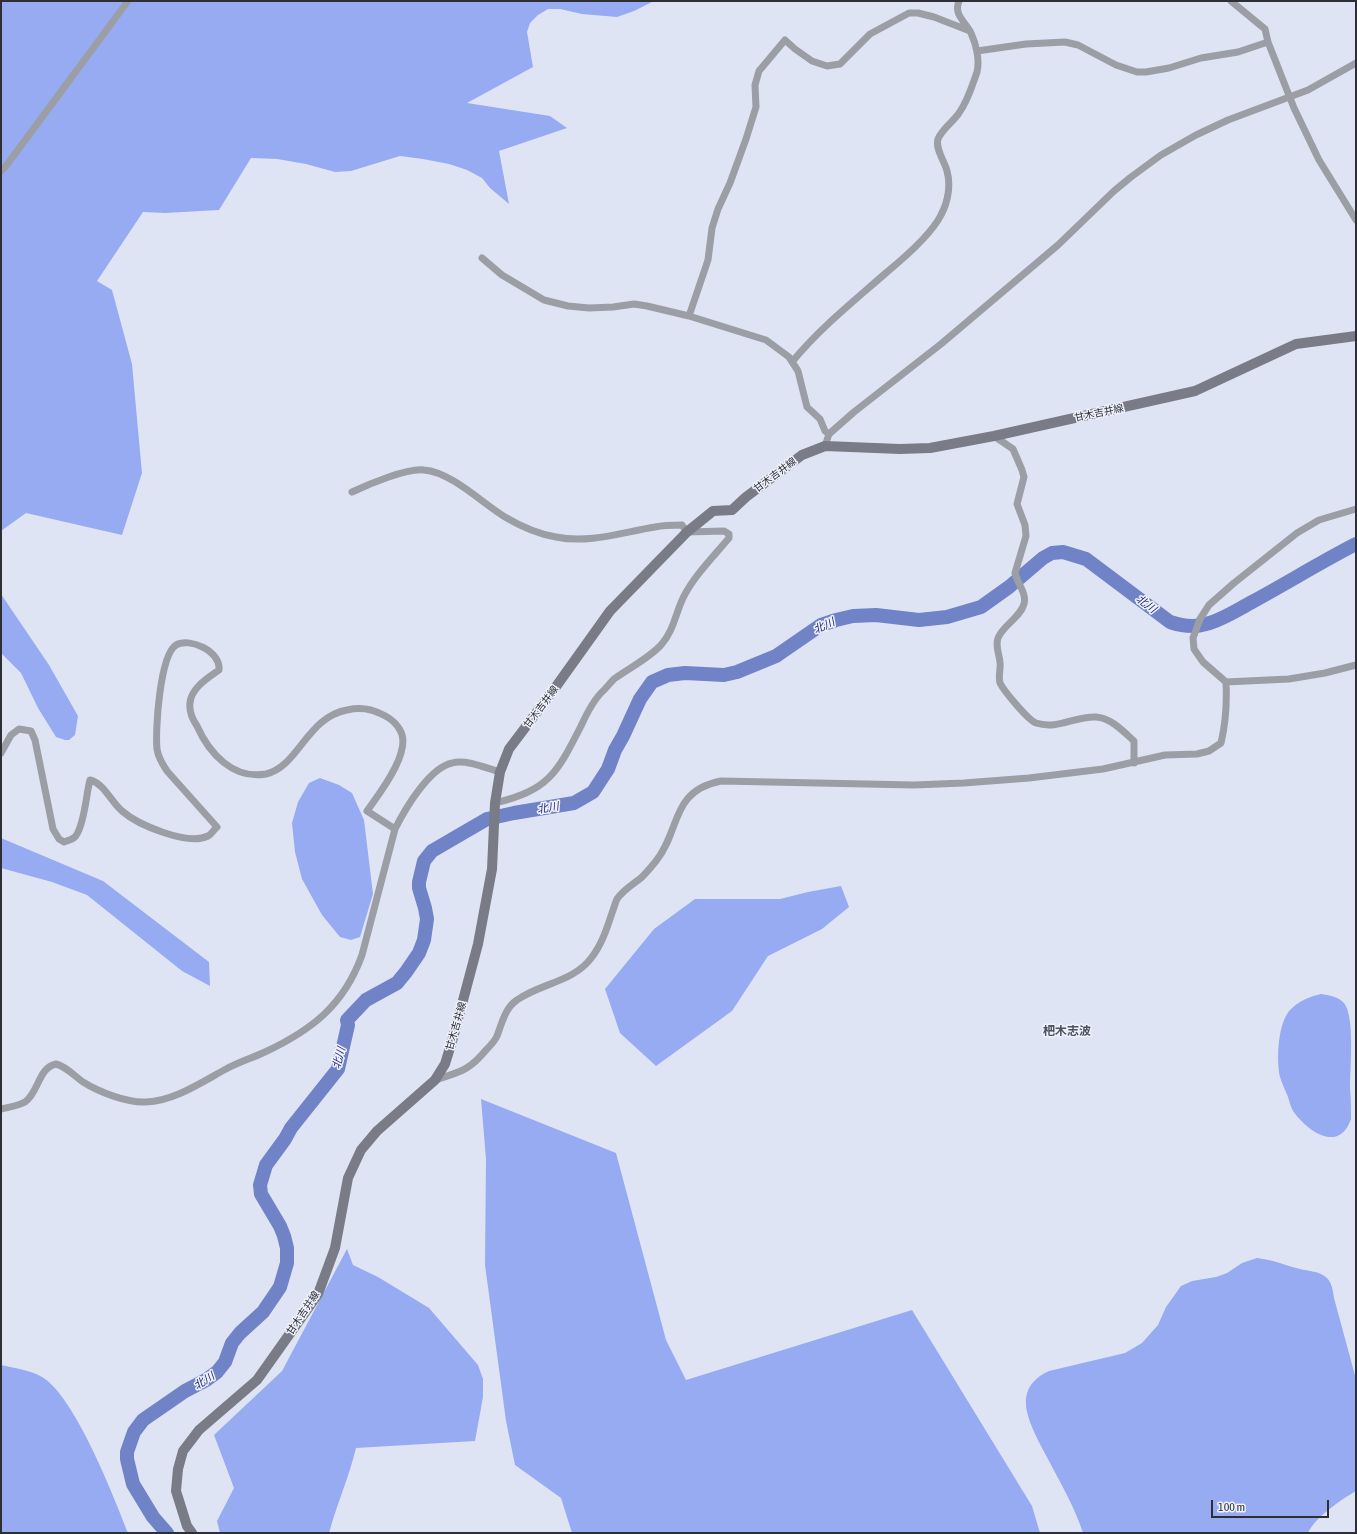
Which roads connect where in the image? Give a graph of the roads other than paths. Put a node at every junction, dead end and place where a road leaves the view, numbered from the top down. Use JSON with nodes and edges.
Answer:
{"nodes":[{"id":1,"x":128,"y":1,"type":"edge"},
{"id":2,"x":959,"y":1,"type":"edge"},
{"id":3,"x":1231,"y":1,"type":"edge"},
{"id":4,"x":970,"y":31,"type":"junction"},
{"id":5,"x":1268,"y":42,"type":"junction"},
{"id":6,"x":977,"y":51,"type":"junction"},
{"id":7,"x":1356,"y":63,"type":"edge"},
{"id":8,"x":1289,"y":98,"type":"junction"},
{"id":9,"x":1,"y":170,"type":"edge"},
{"id":10,"x":1356,"y":220,"type":"edge"},
{"id":11,"x":482,"y":258,"type":"dead end"},
{"id":12,"x":689,"y":316,"type":"junction"},
{"id":13,"x":1356,"y":336,"type":"edge"},
{"id":14,"x":792,"y":362,"type":"junction"},
{"id":15,"x":829,"y":434,"type":"junction"},
{"id":16,"x":994,"y":436,"type":"junction"},
{"id":17,"x":825,"y":446,"type":"junction"},
{"id":18,"x":352,"y":492,"type":"dead end"},
{"id":19,"x":1356,"y":509,"type":"edge"},
{"id":20,"x":687,"y":532,"type":"junction"},
{"id":21,"x":1356,"y":665,"type":"edge"},
{"id":22,"x":1226,"y":682,"type":"junction"},
{"id":23,"x":1,"y":753,"type":"edge"},
{"id":24,"x":1134,"y":762,"type":"junction"},
{"id":25,"x":500,"y":772,"type":"junction"},
{"id":26,"x":495,"y":803,"type":"junction"},
{"id":27,"x":395,"y":829,"type":"junction"},
{"id":28,"x":435,"y":1080,"type":"junction"},
{"id":29,"x":1,"y":1109,"type":"edge"},
{"id":30,"x":192,"y":1533,"type":"edge"}],
"edges":[{"from":1,"to":9,"type":"street"},
{"from":2,"to":4,"type":"street"},
{"from":3,"to":5,"type":"street"},
{"from":4,"to":6,"type":"street"},
{"from":4,"to":12,"type":"street"},
{"from":5,"to":6,"type":"street"},
{"from":5,"to":8,"type":"street"},
{"from":6,"to":14,"type":"street"},
{"from":7,"to":8,"type":"street"},
{"from":8,"to":10,"type":"street"},
{"from":8,"to":15,"type":"street"},
{"from":11,"to":12,"type":"street"},
{"from":12,"to":14,"type":"street"},
{"from":13,"to":16,"type":"main road","name":"甘木吉井線"},
{"from":14,"to":15,"type":"street"},
{"from":15,"to":17,"type":"street"},
{"from":16,"to":17,"type":"main road","name":"甘木吉井線"},
{"from":16,"to":24,"type":"street"},
{"from":17,"to":20,"type":"main road","name":"甘木吉井線"},
{"from":18,"to":20,"type":"street"},
{"from":19,"to":22,"type":"street"},
{"from":20,"to":25,"type":"main road","name":"甘木吉井線"},
{"from":20,"to":26,"type":"street"},
{"from":21,"to":22,"type":"street"},
{"from":22,"to":24,"type":"street"},
{"from":23,"to":27,"type":"street"},
{"from":24,"to":28,"type":"street"},
{"from":25,"to":26,"type":"main road","name":"甘木吉井線"},
{"from":25,"to":27,"type":"street"},
{"from":26,"to":28,"type":"main road","name":"甘木吉井線"},
{"from":27,"to":29,"type":"street"},
{"from":28,"to":30,"type":"main road","name":"甘木吉井線"}]}
